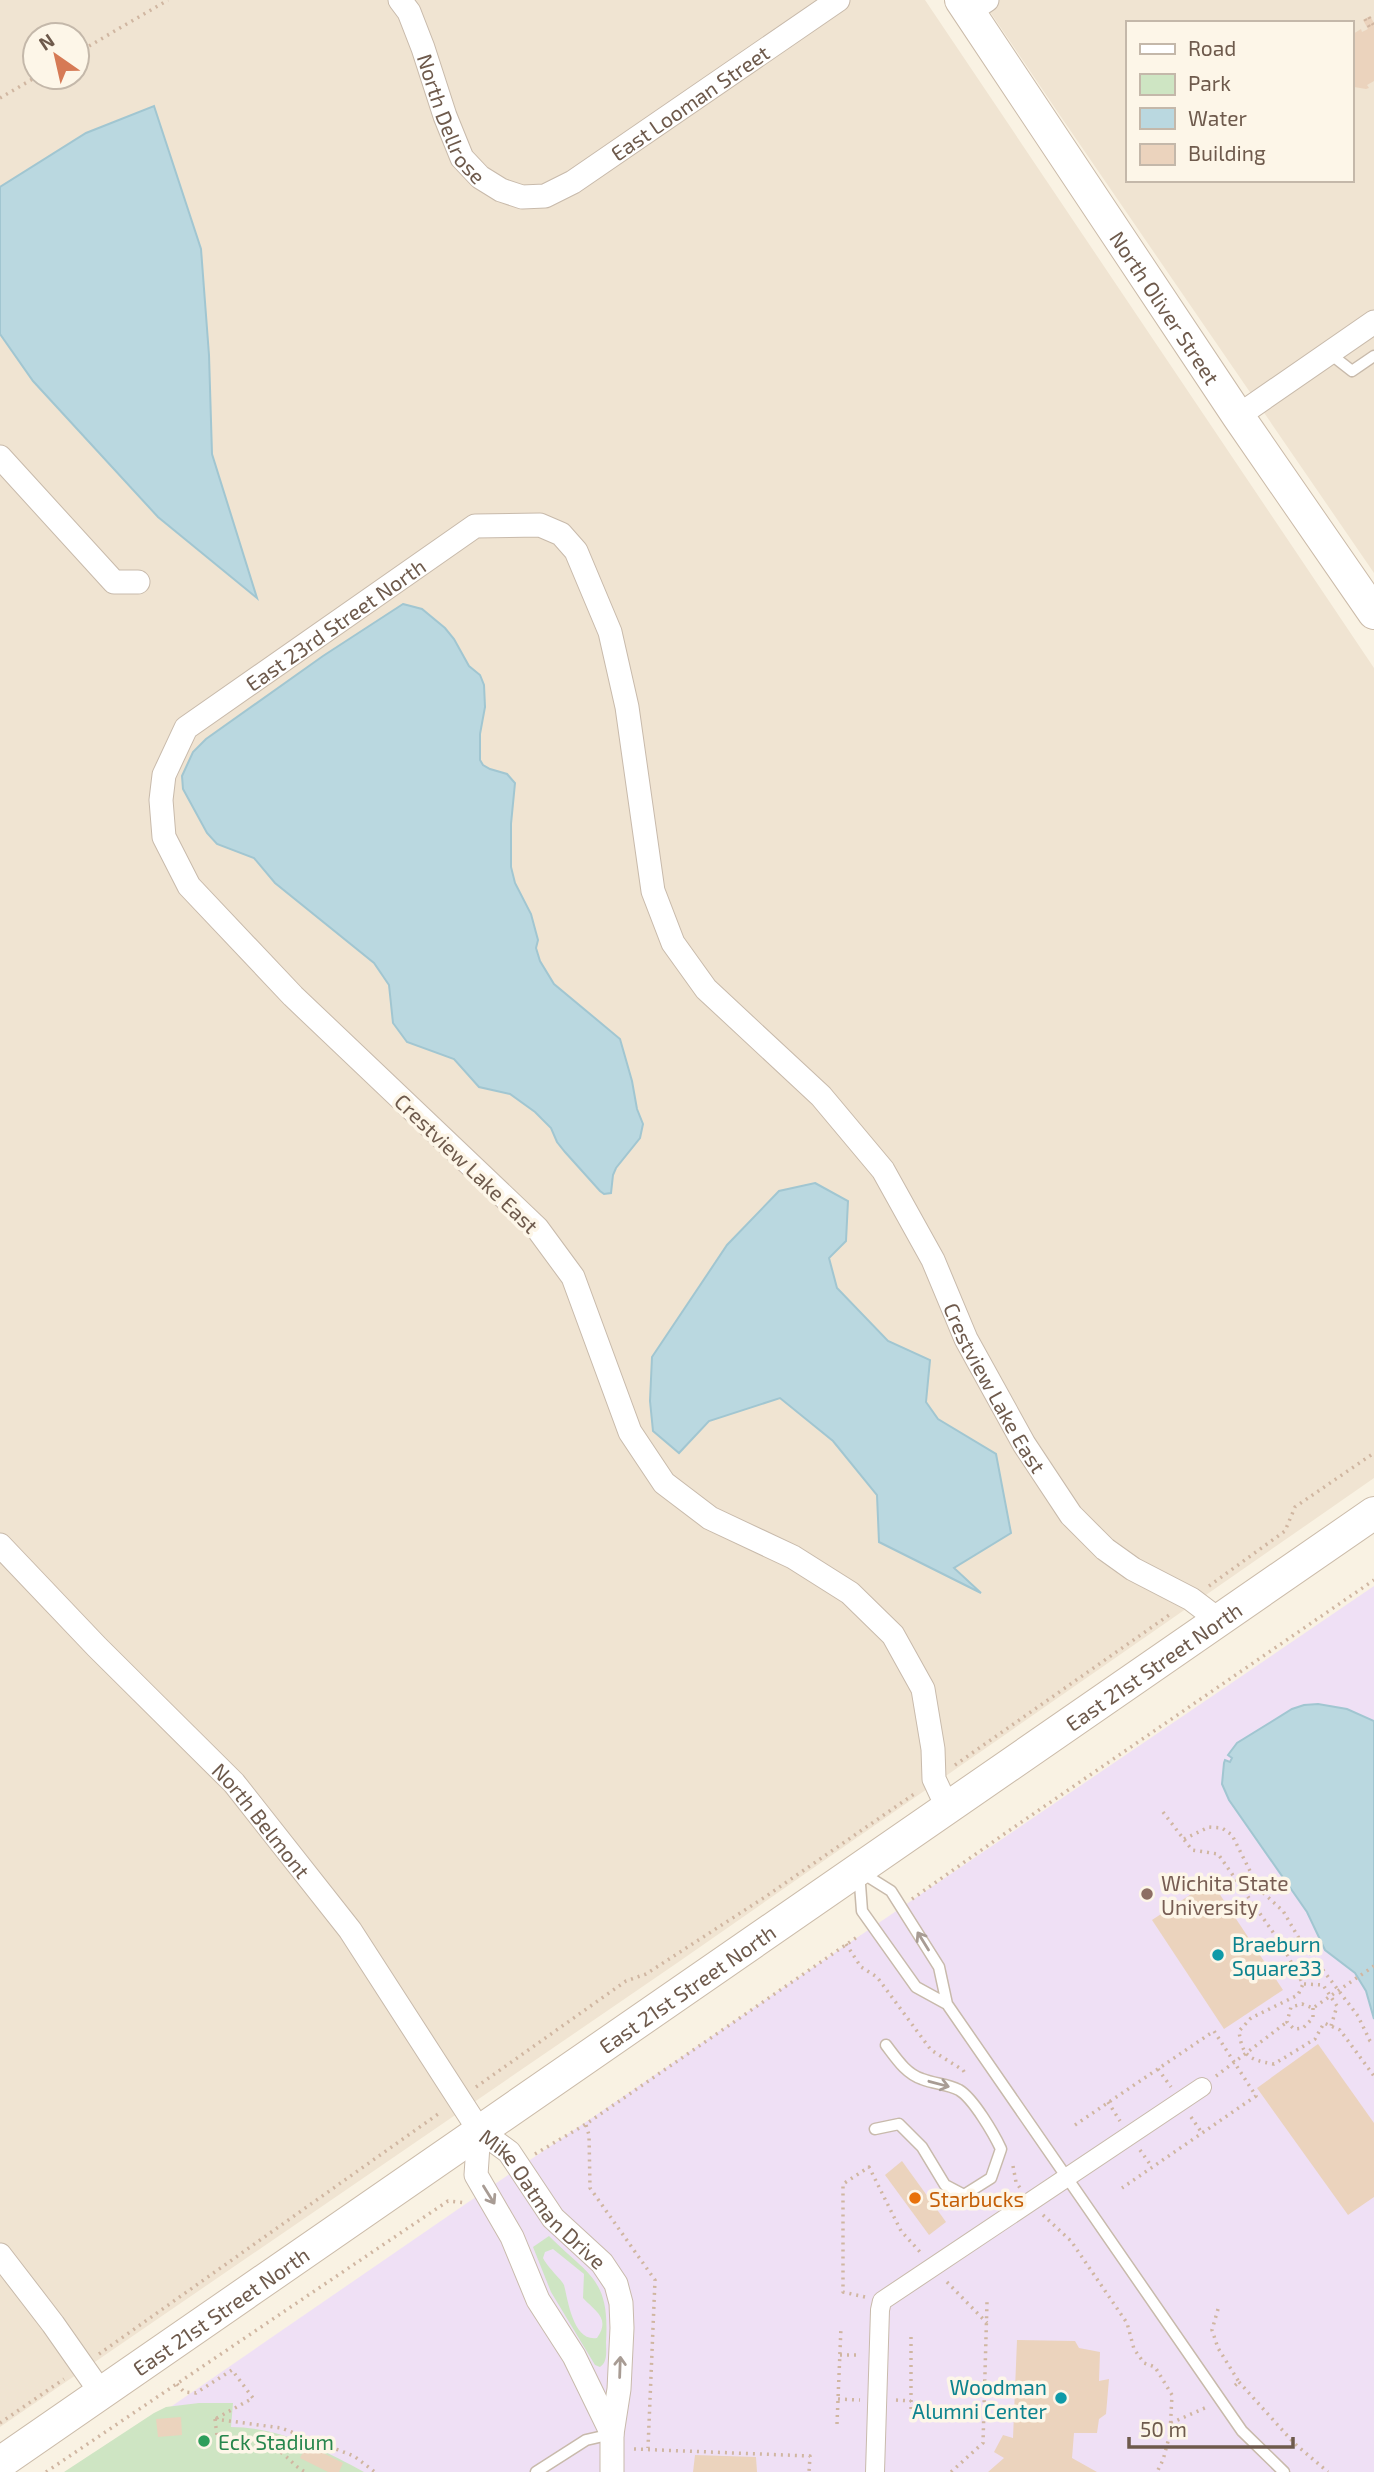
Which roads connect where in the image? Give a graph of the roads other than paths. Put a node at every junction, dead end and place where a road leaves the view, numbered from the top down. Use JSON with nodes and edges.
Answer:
{"nodes":[{"id":1,"x":400,"y":0,"type":"edge"},
{"id":2,"x":838,"y":0,"type":"edge"},
{"id":3,"x":972,"y":4,"type":"edge"},
{"id":4,"x":538,"y":197,"type":"joint"},
{"id":5,"x":1374,"y":322,"type":"edge"},
{"id":6,"x":1329,"y":353,"type":"junction"},
{"id":7,"x":1374,"y":356,"type":"edge"},
{"id":8,"x":1238,"y":416,"type":"junction"},
{"id":9,"x":0,"y":457,"type":"edge"},
{"id":10,"x":540,"y":525,"type":"joint"},
{"id":11,"x":138,"y":582,"type":"dead end"},
{"id":12,"x":1374,"y":613,"type":"edge"},
{"id":13,"x":164,"y":775,"type":"joint"},
{"id":14,"x":1374,"y":1513,"type":"edge"},
{"id":15,"x":0,"y":1545,"type":"edge"},
{"id":16,"x":1220,"y":1621,"type":"junction"},
{"id":17,"x":948,"y":1809,"type":"junction"},
{"id":18,"x":859,"y":1871,"type":"junction"},
{"id":19,"x":947,"y":2004,"type":"junction"},
{"id":20,"x":886,"y":2045,"type":"dead end"},
{"id":21,"x":1202,"y":2087,"type":"road end"},
{"id":22,"x":875,"y":2129,"type":"dead end"},
{"id":23,"x":479,"y":2130,"type":"junction"},
{"id":24,"x":1066,"y":2179,"type":"junction"},
{"id":25,"x":0,"y":2255,"type":"edge"},
{"id":26,"x":102,"y":2394,"type":"junction"},
{"id":27,"x":612,"y":2434,"type":"junction"},
{"id":28,"x":0,"y":2463,"type":"edge"},
{"id":29,"x":536,"y":2472,"type":"edge"},
{"id":30,"x":612,"y":2472,"type":"edge"},
{"id":31,"x":875,"y":2472,"type":"edge"},
{"id":32,"x":1284,"y":2472,"type":"edge"}],
"edges":[{"from":1,"to":4,"type":"street","name":"North Dellrose"},
{"from":2,"to":4,"type":"street","name":"East Looman Street"},
{"from":3,"to":8,"type":"main road","name":"North Oliver Street"},
{"from":5,"to":6,"type":"street"},
{"from":6,"to":7,"type":"lane"},
{"from":6,"to":8,"type":"street"},
{"from":8,"to":12,"type":"main road","name":"North Oliver Street"},
{"from":9,"to":11,"type":"street"},
{"from":10,"to":13,"type":"street","name":"East 23rd Street North"},
{"from":10,"to":16,"type":"street","name":"Crestview Lake East"},
{"from":13,"to":17,"type":"street","name":"Crestview Lake East"},
{"from":14,"to":16,"type":"main road","name":"East 21st Street North"},
{"from":15,"to":23,"type":"street","name":"North Belmont"},
{"from":16,"to":17,"type":"main road","name":"East 21st Street North"},
{"from":17,"to":18,"type":"main road","name":"East 21st Street North"},
{"from":19,"to":18,"type":"lane","one_way":true},
{"from":18,"to":19,"type":"lane"},
{"from":18,"to":23,"type":"main road","name":"East 21st Street North"},
{"from":19,"to":24,"type":"lane"},
{"from":20,"to":22,"type":"lane","one_way":true},
{"from":21,"to":24,"type":"street"},
{"from":23,"to":26,"type":"main road","name":"East 21st Street North"},
{"from":23,"to":27,"type":"street","name":"Mike Oatman Drive","one_way":true},
{"from":27,"to":23,"type":"street","name":"Mike Oatman Drive","one_way":true},
{"from":24,"to":31,"type":"street"},
{"from":24,"to":32,"type":"lane"},
{"from":25,"to":26,"type":"street"},
{"from":26,"to":28,"type":"main road","name":"East 21st Street North"},
{"from":27,"to":29,"type":"lane"},
{"from":27,"to":30,"type":"street","name":"Mike Oatman Drive"}]}
